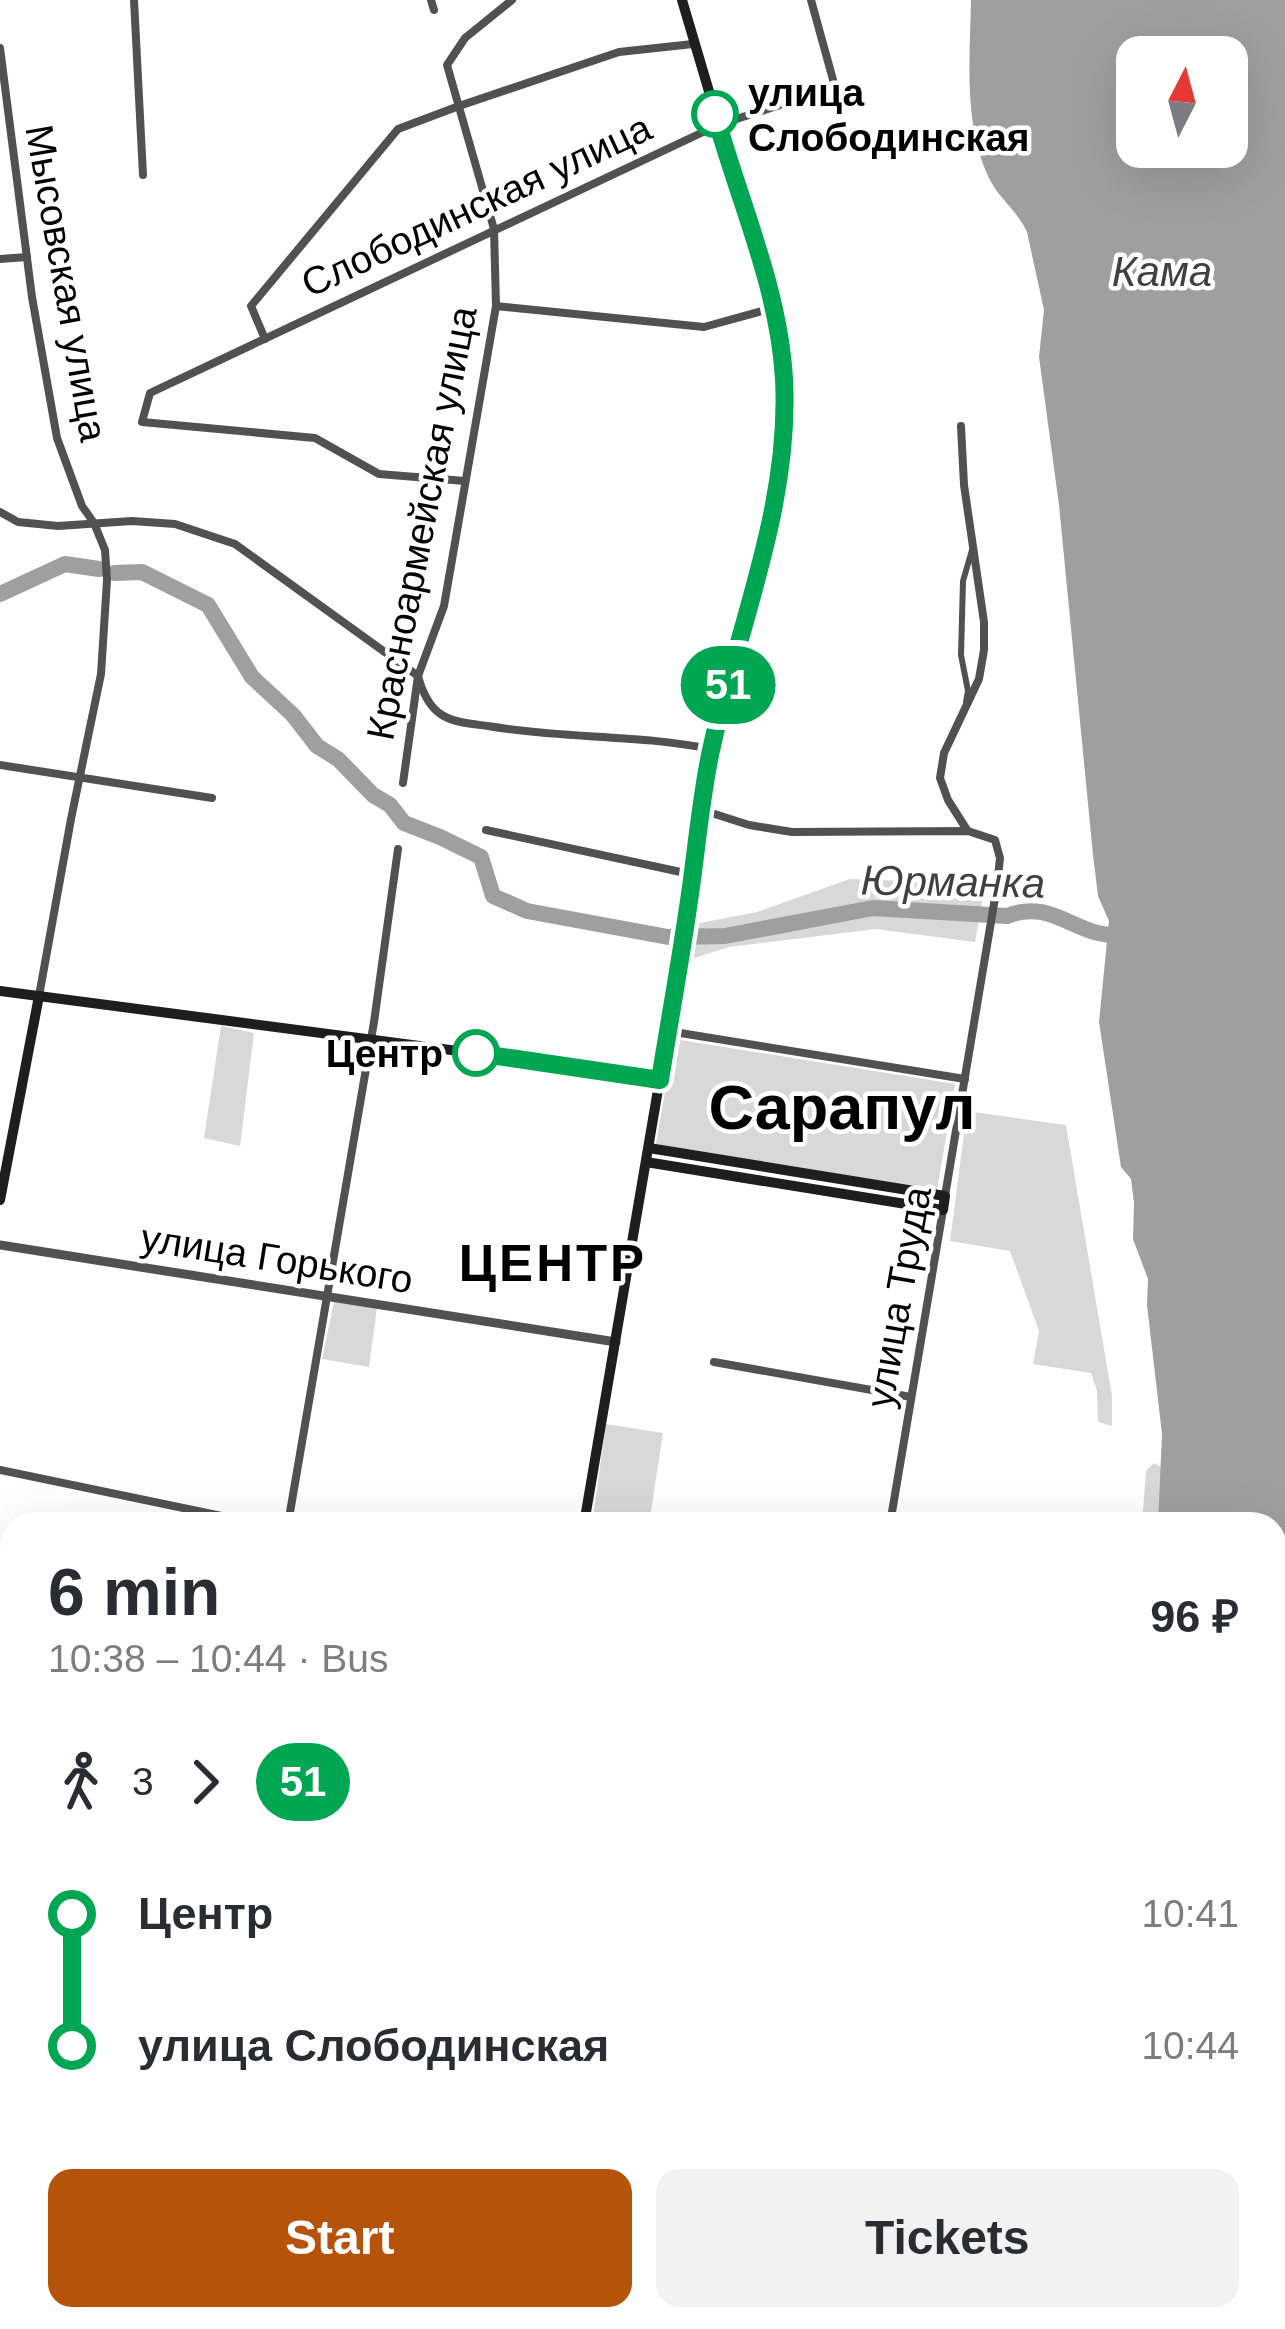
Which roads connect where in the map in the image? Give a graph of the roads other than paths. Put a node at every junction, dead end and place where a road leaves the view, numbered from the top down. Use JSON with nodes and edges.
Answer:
{"nodes":[{"id":1,"x":134,"y":0,"type":"edge"},
{"id":2,"x":512,"y":0,"type":"edge"},
{"id":3,"x":682,"y":0,"type":"edge"},
{"id":4,"x":811,"y":0,"type":"edge"},
{"id":5,"x":693,"y":44,"type":"junction"},
{"id":6,"x":0,"y":48,"type":"edge"},
{"id":7,"x":459,"y":106,"type":"junction"},
{"id":8,"x":718,"y":125,"type":"junction"},
{"id":9,"x":143,"y":175,"type":"dead end"},
{"id":10,"x":494,"y":230,"type":"junction"},
{"id":11,"x":27,"y":256,"type":"junction"},
{"id":12,"x":0,"y":259,"type":"edge"},
{"id":13,"x":496,"y":306,"type":"junction"},
{"id":14,"x":772,"y":308,"type":"junction"},
{"id":15,"x":265,"y":338,"type":"junction"},
{"id":16,"x":961,"y":426,"type":"dead end"},
{"id":17,"x":465,"y":481,"type":"junction"},
{"id":18,"x":0,"y":512,"type":"edge"},
{"id":19,"x":94,"y":523,"type":"junction"},
{"id":20,"x":974,"y":546,"type":"junction"},
{"id":21,"x":418,"y":676,"type":"junction"},
{"id":22,"x":963,"y":718,"type":"junction"},
{"id":23,"x":711,"y":749,"type":"junction"},
{"id":24,"x":0,"y":765,"type":"edge"},
{"id":25,"x":80,"y":778,"type":"junction"},
{"id":26,"x":403,"y":783,"type":"dead end"},
{"id":27,"x":212,"y":798,"type":"dead end"},
{"id":28,"x":700,"y":809,"type":"junction"},
{"id":29,"x":487,"y":830,"type":"dead end"},
{"id":30,"x":968,"y":831,"type":"junction"},
{"id":31,"x":398,"y":849,"type":"dead end"},
{"id":32,"x":692,"y":880,"type":"junction"},
{"id":33,"x":0,"y":991,"type":"edge"},
{"id":34,"x":39,"y":996,"type":"junction"},
{"id":35,"x":668,"y":1031,"type":"junction"},
{"id":36,"x":371,"y":1040,"type":"junction"},
{"id":37,"x":965,"y":1079,"type":"junction"},
{"id":38,"x":660,"y":1080,"type":"junction"},
{"id":39,"x":648,"y":1155,"type":"junction"},
{"id":40,"x":945,"y":1196,"type":"junction"},
{"id":41,"x":0,"y":1200,"type":"edge"},
{"id":42,"x":943,"y":1210,"type":"junction"},
{"id":43,"x":0,"y":1245,"type":"edge"},
{"id":44,"x":327,"y":1296,"type":"junction"},
{"id":45,"x":616,"y":1342,"type":"junction"},
{"id":46,"x":714,"y":1362,"type":"dead end"},
{"id":47,"x":911,"y":1397,"type":"junction"},
{"id":48,"x":0,"y":1470,"type":"edge"},
{"id":49,"x":202,"y":1512,"type":"edge"},
{"id":50,"x":290,"y":1512,"type":"edge"},
{"id":51,"x":586,"y":1512,"type":"edge"},
{"id":52,"x":892,"y":1512,"type":"edge"}],
"edges":[{"from":1,"to":9,"type":"street"},
{"from":2,"to":7,"type":"street","name":"Красноармейская улица"},
{"from":3,"to":5,"type":"main road"},
{"from":4,"to":8,"type":"street","name":"Слободинская улица"},
{"from":5,"to":7,"type":"street"},
{"from":5,"to":8,"type":"main road"},
{"from":6,"to":11,"type":"street","name":"Мысовская улица"},
{"from":7,"to":10,"type":"street","name":"Красноармейская улица"},
{"from":7,"to":15,"type":"street"},
{"from":8,"to":10,"type":"street","name":"Слободинская улица"},
{"from":8,"to":14,"type":"main road"},
{"from":10,"to":13,"type":"street","name":"Красноармейская улица"},
{"from":10,"to":15,"type":"street","name":"Слободинская улица"},
{"from":11,"to":12,"type":"street"},
{"from":11,"to":19,"type":"street","name":"Мысовская улица"},
{"from":13,"to":14,"type":"street"},
{"from":13,"to":17,"type":"street","name":"Красноармейская улица"},
{"from":14,"to":23,"type":"main road"},
{"from":15,"to":17,"type":"street","name":"Слободинская улица"},
{"from":16,"to":20,"type":"street"},
{"from":17,"to":21,"type":"street","name":"Красноармейская улица"},
{"from":18,"to":19,"type":"street"},
{"from":19,"to":21,"type":"street"},
{"from":19,"to":25,"type":"street","name":"Мысовская улица"},
{"from":20,"to":22,"type":"street"},
{"from":20,"to":22,"type":"street"},
{"from":21,"to":23,"type":"street"},
{"from":21,"to":26,"type":"street","name":"Красноармейская улица"},
{"from":22,"to":30,"type":"street"},
{"from":23,"to":28,"type":"main road"},
{"from":24,"to":25,"type":"street"},
{"from":25,"to":27,"type":"street"},
{"from":25,"to":34,"type":"street","name":"Мысовская улица"},
{"from":28,"to":30,"type":"street"},
{"from":28,"to":32,"type":"main road"},
{"from":29,"to":32,"type":"street"},
{"from":30,"to":37,"type":"street","name":"улица Труда"},
{"from":31,"to":36,"type":"street"},
{"from":32,"to":35,"type":"main road"},
{"from":33,"to":34,"type":"main road"},
{"from":34,"to":36,"type":"main road"},
{"from":34,"to":41,"type":"main road"},
{"from":35,"to":37,"type":"street"},
{"from":35,"to":38,"type":"main road"},
{"from":36,"to":38,"type":"main road"},
{"from":36,"to":44,"type":"street"},
{"from":37,"to":40,"type":"street","name":"улица Труда"},
{"from":38,"to":39,"type":"main road"},
{"from":39,"to":40,"type":"main road"},
{"from":39,"to":42,"type":"main road"},
{"from":39,"to":45,"type":"main road"},
{"from":40,"to":42,"type":"main road","name":"улица Труда"},
{"from":42,"to":47,"type":"street","name":"улица Труда"},
{"from":43,"to":44,"type":"street","name":"улица Горького"},
{"from":44,"to":45,"type":"street","name":"улица Горького"},
{"from":44,"to":50,"type":"street"},
{"from":45,"to":51,"type":"main road"},
{"from":46,"to":47,"type":"street"},
{"from":47,"to":52,"type":"street","name":"улица Труда"},
{"from":48,"to":49,"type":"street"}]}
